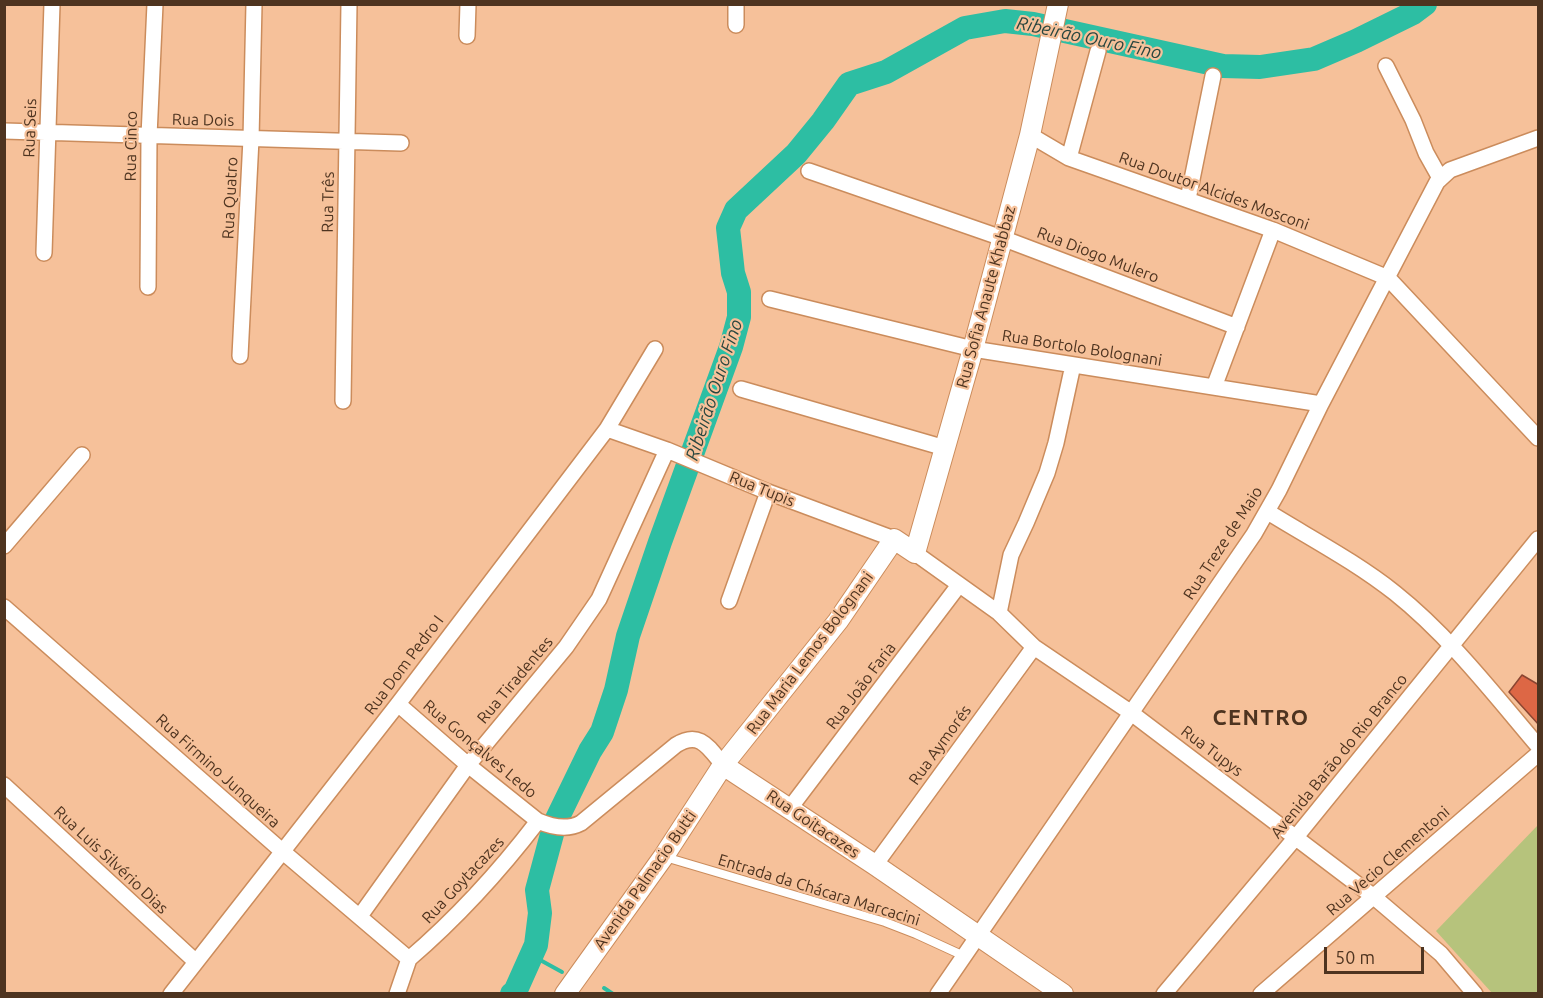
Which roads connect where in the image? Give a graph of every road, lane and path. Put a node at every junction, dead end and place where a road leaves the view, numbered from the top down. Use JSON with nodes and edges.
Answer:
{"nodes":[{"id":1,"x":52,"y":4,"type":"edge"},
{"id":2,"x":155,"y":4,"type":"edge"},
{"id":3,"x":254,"y":4,"type":"edge"},
{"id":4,"x":349,"y":4,"type":"edge"},
{"id":5,"x":468,"y":4,"type":"edge"},
{"id":6,"x":736,"y":4,"type":"edge"},
{"id":7,"x":1058,"y":4,"type":"edge"},
{"id":8,"x":735,"y":25,"type":"dead end"},
{"id":9,"x":467,"y":36,"type":"dead end"},
{"id":10,"x":1098,"y":51,"type":"dead end"},
{"id":11,"x":1386,"y":66,"type":"dead end"},
{"id":12,"x":1213,"y":76,"type":"dead end"},
{"id":13,"x":4,"y":131,"type":"edge"},
{"id":14,"x":48,"y":132,"type":"junction"},
{"id":15,"x":1030,"y":135,"type":"junction"},
{"id":16,"x":149,"y":136,"type":"junction"},
{"id":17,"x":1539,"y":138,"type":"edge"},
{"id":18,"x":251,"y":139,"type":"junction"},
{"id":19,"x":347,"y":141,"type":"junction"},
{"id":20,"x":401,"y":142,"type":"dead end"},
{"id":21,"x":1069,"y":158,"type":"junction"},
{"id":22,"x":809,"y":171,"type":"dead end"},
{"id":23,"x":1440,"y":178,"type":"junction"},
{"id":24,"x":1188,"y":199,"type":"junction"},
{"id":25,"x":1273,"y":230,"type":"junction"},
{"id":26,"x":1002,"y":238,"type":"junction"},
{"id":27,"x":44,"y":253,"type":"dead end"},
{"id":28,"x":1388,"y":278,"type":"junction"},
{"id":29,"x":147,"y":287,"type":"dead end"},
{"id":30,"x":770,"y":299,"type":"dead end"},
{"id":31,"x":1237,"y":327,"type":"junction"},
{"id":32,"x":655,"y":349,"type":"dead end"},
{"id":33,"x":973,"y":349,"type":"junction"},
{"id":34,"x":240,"y":356,"type":"dead end"},
{"id":35,"x":1073,"y":365,"type":"junction"},
{"id":36,"x":1214,"y":387,"type":"junction"},
{"id":37,"x":741,"y":389,"type":"dead end"},
{"id":38,"x":343,"y":401,"type":"dead end"},
{"id":39,"x":1321,"y":404,"type":"junction"},
{"id":40,"x":607,"y":429,"type":"junction"},
{"id":41,"x":1539,"y":438,"type":"edge"},
{"id":42,"x":945,"y":448,"type":"junction"},
{"id":43,"x":673,"y":452,"type":"junction"},
{"id":44,"x":82,"y":455,"type":"dead end"},
{"id":45,"x":768,"y":492,"type":"junction"},
{"id":46,"x":1268,"y":512,"type":"junction"},
{"id":47,"x":894,"y":539,"type":"junction"},
{"id":48,"x":1539,"y":539,"type":"edge"},
{"id":49,"x":4,"y":546,"type":"edge"},
{"id":50,"x":915,"y":553,"type":"junction"},
{"id":51,"x":959,"y":585,"type":"junction"},
{"id":52,"x":729,"y":602,"type":"dead end"},
{"id":53,"x":4,"y":607,"type":"edge"},
{"id":54,"x":999,"y":613,"type":"junction"},
{"id":55,"x":1034,"y":647,"type":"junction"},
{"id":56,"x":1453,"y":647,"type":"junction"},
{"id":57,"x":398,"y":704,"type":"junction"},
{"id":58,"x":1130,"y":712,"type":"junction"},
{"id":59,"x":1539,"y":746,"type":"edge"},
{"id":60,"x":1539,"y":754,"type":"edge"},
{"id":61,"x":468,"y":765,"type":"junction"},
{"id":62,"x":723,"y":765,"type":"junction"},
{"id":63,"x":4,"y":785,"type":"edge"},
{"id":64,"x":790,"y":808,"type":"junction"},
{"id":65,"x":543,"y":823,"type":"junction"},
{"id":66,"x":1296,"y":837,"type":"junction"},
{"id":67,"x":282,"y":851,"type":"junction"},
{"id":68,"x":664,"y":856,"type":"junction"},
{"id":69,"x":875,"y":865,"type":"junction"},
{"id":70,"x":1374,"y":897,"type":"junction"},
{"id":71,"x":360,"y":916,"type":"junction"},
{"id":72,"x":978,"y":934,"type":"junction"},
{"id":73,"x":963,"y":956,"type":"junction"},
{"id":74,"x":409,"y":959,"type":"junction"},
{"id":75,"x":195,"y":961,"type":"junction"},
{"id":76,"x":171,"y":993,"type":"edge"},
{"id":77,"x":397,"y":993,"type":"edge"},
{"id":78,"x":566,"y":993,"type":"edge"},
{"id":79,"x":938,"y":993,"type":"edge"},
{"id":80,"x":1063,"y":993,"type":"edge"},
{"id":81,"x":1164,"y":993,"type":"edge"},
{"id":82,"x":1261,"y":993,"type":"edge"},
{"id":83,"x":1475,"y":993,"type":"edge"}],
"edges":[{"from":1,"to":14,"type":"street","name":"Rua Seis"},
{"from":2,"to":16,"type":"street","name":"Rua Cinco"},
{"from":3,"to":18,"type":"street","name":"Rua Quatro"},
{"from":4,"to":19,"type":"street","name":"Rua Três"},
{"from":5,"to":9,"type":"street"},
{"from":6,"to":8,"type":"street"},
{"from":7,"to":15,"type":"street","name":"Rua Sofia Anaute Khabbaz"},
{"from":10,"to":21,"type":"street"},
{"from":11,"to":23,"type":"street"},
{"from":12,"to":24,"type":"street"},
{"from":13,"to":14,"type":"street","name":"Rua Dois"},
{"from":14,"to":16,"type":"street","name":"Rua Dois"},
{"from":14,"to":27,"type":"street","name":"Rua Seis"},
{"from":15,"to":21,"type":"street","name":"Rua Doutor Alcides Mosconi"},
{"from":15,"to":26,"type":"street","name":"Rua Sofia Anaute Khabbaz"},
{"from":16,"to":18,"type":"street","name":"Rua Dois"},
{"from":16,"to":29,"type":"street","name":"Rua Cinco"},
{"from":17,"to":23,"type":"street"},
{"from":18,"to":19,"type":"street","name":"Rua Dois"},
{"from":18,"to":34,"type":"street","name":"Rua Quatro"},
{"from":19,"to":20,"type":"street","name":"Rua Dois"},
{"from":19,"to":38,"type":"street","name":"Rua Três"},
{"from":21,"to":24,"type":"street","name":"Rua Doutor Alcides Mosconi"},
{"from":22,"to":26,"type":"street","name":"Rua Diogo Mulero"},
{"from":23,"to":28,"type":"street","name":"Rua Treze de Maio"},
{"from":24,"to":25,"type":"street","name":"Rua Doutor Alcides Mosconi"},
{"from":25,"to":28,"type":"street","name":"Rua Doutor Alcides Mosconi"},
{"from":25,"to":31,"type":"street"},
{"from":26,"to":31,"type":"street","name":"Rua Diogo Mulero"},
{"from":26,"to":33,"type":"street","name":"Rua Sofia Anaute Khabbaz"},
{"from":28,"to":39,"type":"street","name":"Rua Treze de Maio"},
{"from":28,"to":41,"type":"street"},
{"from":30,"to":33,"type":"street","name":"Rua Bortolo Bolognani"},
{"from":31,"to":36,"type":"street"},
{"from":32,"to":40,"type":"street","name":"Rua Dom Pedro I"},
{"from":33,"to":35,"type":"street","name":"Rua Bortolo Bolognani"},
{"from":33,"to":42,"type":"street","name":"Rua Sofia Anaute Khabbaz"},
{"from":35,"to":36,"type":"street","name":"Rua Bortolo Bolognani"},
{"from":35,"to":54,"type":"street"},
{"from":36,"to":39,"type":"street","name":"Rua Bortolo Bolognani"},
{"from":37,"to":42,"type":"street"},
{"from":39,"to":46,"type":"street","name":"Rua Treze de Maio"},
{"from":40,"to":43,"type":"street","name":"Rua Tupis"},
{"from":40,"to":57,"type":"street","name":"Rua Dom Pedro I"},
{"from":42,"to":50,"type":"street","name":"Rua Sofia Anaute Khabbaz"},
{"from":43,"to":45,"type":"street","name":"Rua Tupis"},
{"from":43,"to":61,"type":"street","name":"Rua Tiradentes"},
{"from":44,"to":49,"type":"street"},
{"from":45,"to":47,"type":"street","name":"Rua Tupis"},
{"from":45,"to":52,"type":"street"},
{"from":46,"to":56,"type":"street"},
{"from":46,"to":58,"type":"street","name":"Rua Treze de Maio"},
{"from":47,"to":50,"type":"street","name":"Rua Tupis"},
{"from":47,"to":62,"type":"street","name":"Rua Maria Lemos Bolognani"},
{"from":48,"to":56,"type":"street","name":"Avenida Barão do Rio Branco"},
{"from":50,"to":51,"type":"street","name":"Rua Tupys"},
{"from":51,"to":54,"type":"street","name":"Rua Tupys"},
{"from":51,"to":64,"type":"street","name":"Rua João Faria"},
{"from":53,"to":67,"type":"street","name":"Rua Firmino Junqueira"},
{"from":54,"to":55,"type":"street","name":"Rua Tupys"},
{"from":55,"to":58,"type":"street","name":"Rua Tupys"},
{"from":55,"to":69,"type":"street","name":"Rua Aymorés"},
{"from":56,"to":59,"type":"street"},
{"from":56,"to":66,"type":"street","name":"Avenida Barão do Rio Branco"},
{"from":57,"to":61,"type":"street","name":"Rua Gonçalves Ledo"},
{"from":57,"to":67,"type":"street","name":"Rua Dom Pedro I"},
{"from":58,"to":66,"type":"street","name":"Rua Tupys"},
{"from":58,"to":72,"type":"street","name":"Rua Treze de Maio"},
{"from":60,"to":70,"type":"street","name":"Rua Vecio Clementoni"},
{"from":61,"to":65,"type":"street","name":"Rua Gonçalves Ledo"},
{"from":61,"to":71,"type":"street","name":"Rua Tiradentes"},
{"from":62,"to":64,"type":"street","name":"Rua Goitacazes"},
{"from":62,"to":65,"type":"street","name":"Rua Goitacazes"},
{"from":62,"to":68,"type":"street","name":"Avenida Palmacio Butti"},
{"from":63,"to":75,"type":"street","name":"Rua Luis Silvério Dias"},
{"from":64,"to":69,"type":"street","name":"Rua Goitacazes"},
{"from":65,"to":74,"type":"street","name":"Rua Goytacazes"},
{"from":66,"to":70,"type":"street","name":"Rua Tupys"},
{"from":66,"to":81,"type":"street","name":"Avenida Barão do Rio Branco"},
{"from":67,"to":71,"type":"street","name":"Rua Firmino Junqueira"},
{"from":67,"to":75,"type":"street","name":"Rua Dom Pedro I"},
{"from":68,"to":73,"type":"lane","name":"Entrada da Chácara Marcacini"},
{"from":68,"to":78,"type":"street","name":"Avenida Palmacio Butti"},
{"from":69,"to":72,"type":"street","name":"Rua Goitacazes"},
{"from":70,"to":82,"type":"street","name":"Rua Vecio Clementoni"},
{"from":70,"to":83,"type":"street","name":"Rua Tupys"},
{"from":71,"to":74,"type":"street","name":"Rua Firmino Junqueira"},
{"from":72,"to":73,"type":"street","name":"Rua Treze de Maio"},
{"from":72,"to":80,"type":"street","name":"Rua Goitacazes"},
{"from":73,"to":79,"type":"street","name":"Rua Treze de Maio"},
{"from":74,"to":77,"type":"street"},
{"from":75,"to":76,"type":"street","name":"Rua Dom Pedro I"}]}
